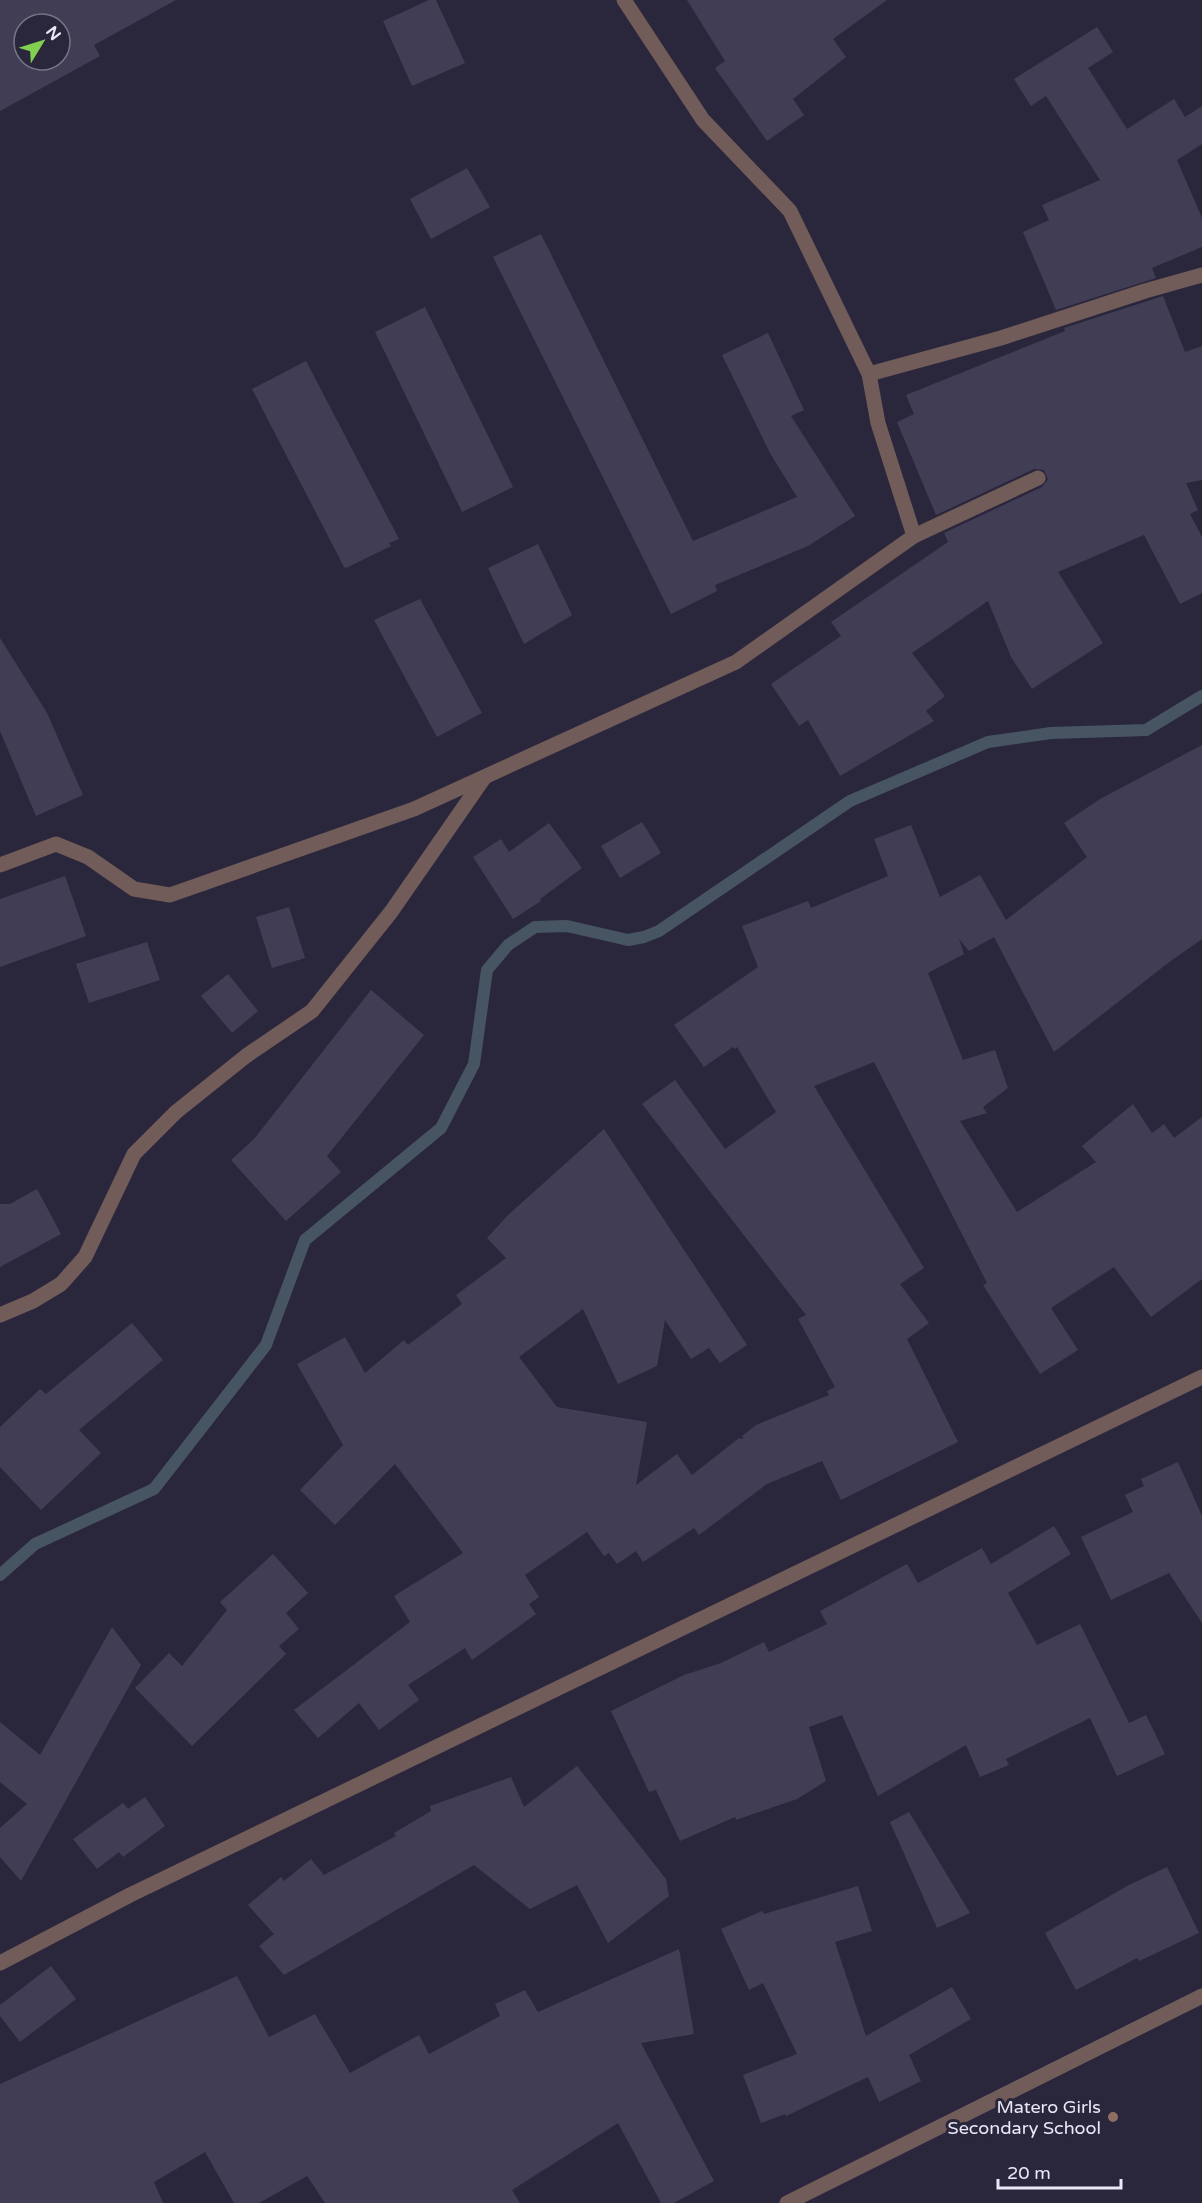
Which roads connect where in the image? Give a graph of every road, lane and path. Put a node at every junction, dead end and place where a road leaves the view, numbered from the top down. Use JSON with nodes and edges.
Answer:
{"nodes":[{"id":1,"x":624,"y":0,"type":"edge"},
{"id":2,"x":1202,"y":275,"type":"edge"},
{"id":3,"x":869,"y":374,"type":"junction"},
{"id":4,"x":1038,"y":478,"type":"dead end"},
{"id":5,"x":914,"y":536,"type":"junction"},
{"id":6,"x":484,"y":777,"type":"junction"},
{"id":7,"x":0,"y":865,"type":"edge"},
{"id":8,"x":0,"y":1315,"type":"edge"},
{"id":9,"x":1202,"y":1377,"type":"edge"},
{"id":10,"x":0,"y":1963,"type":"edge"},
{"id":11,"x":1202,"y":1996,"type":"edge"},
{"id":12,"x":787,"y":2203,"type":"edge"}],
"edges":[{"from":1,"to":3,"type":"street"},
{"from":2,"to":3,"type":"street"},
{"from":3,"to":5,"type":"street"},
{"from":4,"to":5,"type":"street"},
{"from":5,"to":6,"type":"street"},
{"from":6,"to":7,"type":"street"},
{"from":6,"to":8,"type":"street"},
{"from":9,"to":10,"type":"street"},
{"from":11,"to":12,"type":"street"}]}
